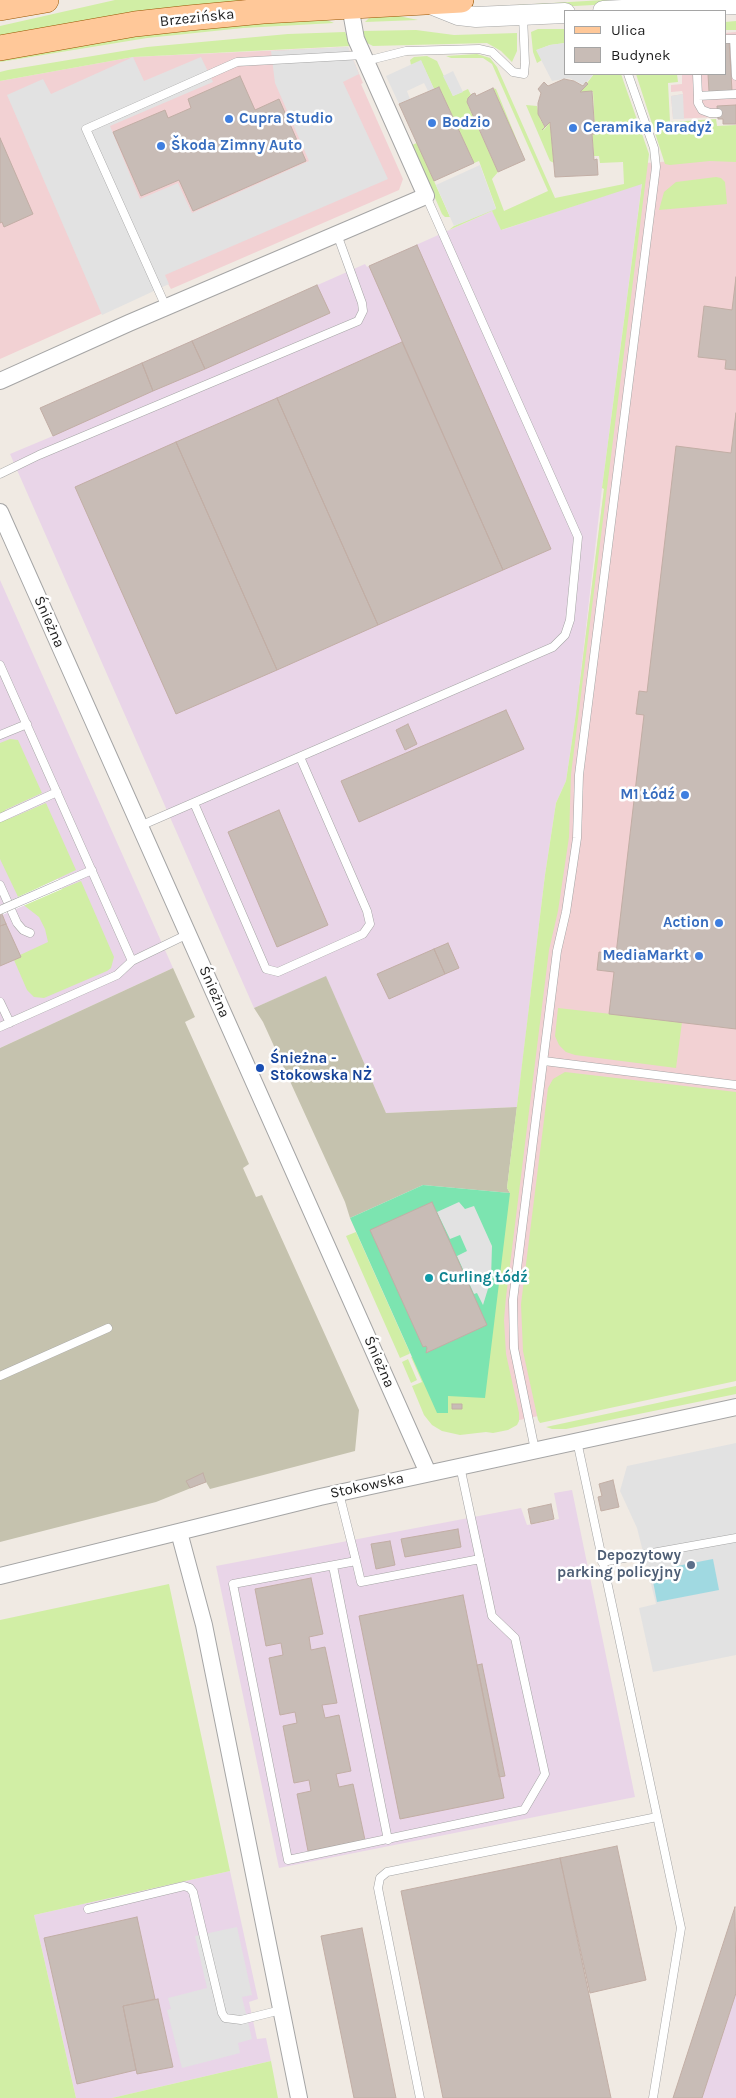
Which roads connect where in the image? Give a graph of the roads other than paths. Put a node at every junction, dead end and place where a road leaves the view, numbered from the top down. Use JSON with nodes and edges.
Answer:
{"nodes":[{"id":1,"x":46,"y":0,"type":"edge"},
{"id":2,"x":461,"y":0,"type":"edge"},
{"id":3,"x":426,"y":2,"type":"junction"},
{"id":4,"x":736,"y":4,"type":"edge"},
{"id":5,"x":350,"y":6,"type":"junction"},
{"id":6,"x":0,"y":8,"type":"edge"},
{"id":7,"x":654,"y":10,"type":"edge"},
{"id":8,"x":564,"y":13,"type":"edge"},
{"id":9,"x":524,"y":16,"type":"junction"},
{"id":10,"x":735,"y":39,"type":"edge"},
{"id":11,"x":0,"y":48,"type":"edge"},
{"id":12,"x":365,"y":58,"type":"junction"},
{"id":13,"x":628,"y":75,"type":"edge"},
{"id":14,"x":697,"y":75,"type":"edge"},
{"id":15,"x":736,"y":76,"type":"edge"},
{"id":16,"x":736,"y":94,"type":"edge"},
{"id":17,"x":698,"y":96,"type":"junction"},
{"id":18,"x":718,"y":113,"type":"dead end"},
{"id":19,"x":426,"y":196,"type":"junction"},
{"id":20,"x":337,"y":234,"type":"junction"},
{"id":21,"x":166,"y":307,"type":"junction"},
{"id":22,"x":0,"y":381,"type":"edge"},
{"id":23,"x":0,"y":474,"type":"edge"},
{"id":24,"x":0,"y":512,"type":"edge"},
{"id":25,"x":0,"y":664,"type":"edge"},
{"id":26,"x":26,"y":724,"type":"junction"},
{"id":27,"x":0,"y":735,"type":"edge"},
{"id":28,"x":300,"y":757,"type":"junction"},
{"id":29,"x":57,"y":792,"type":"junction"},
{"id":30,"x":194,"y":803,"type":"junction"},
{"id":31,"x":0,"y":818,"type":"edge"},
{"id":32,"x":140,"y":826,"type":"junction"},
{"id":33,"x":92,"y":870,"type":"junction"},
{"id":34,"x":0,"y":885,"type":"edge"},
{"id":35,"x":0,"y":910,"type":"edge"},
{"id":36,"x":30,"y":933,"type":"dead end"},
{"id":37,"x":188,"y":934,"type":"junction"},
{"id":38,"x":132,"y":960,"type":"junction"},
{"id":39,"x":0,"y":1002,"type":"edge"},
{"id":40,"x":10,"y":1023,"type":"junction"},
{"id":41,"x":0,"y":1027,"type":"edge"},
{"id":42,"x":544,"y":1062,"type":"junction"},
{"id":43,"x":736,"y":1085,"type":"edge"},
{"id":44,"x":108,"y":1328,"type":"dead end"},
{"id":45,"x":0,"y":1376,"type":"edge"},
{"id":46,"x":736,"y":1407,"type":"edge"},
{"id":47,"x":577,"y":1440,"type":"junction"},
{"id":48,"x":535,"y":1450,"type":"junction"},
{"id":49,"x":460,"y":1466,"type":"junction"},
{"id":50,"x":428,"y":1473,"type":"junction"},
{"id":51,"x":339,"y":1493,"type":"junction"},
{"id":52,"x":179,"y":1532,"type":"junction"},
{"id":53,"x":736,"y":1538,"type":"edge"},
{"id":54,"x":480,"y":1559,"type":"junction"},
{"id":55,"x":356,"y":1561,"type":"junction"},
{"id":56,"x":602,"y":1562,"type":"junction"},
{"id":57,"x":333,"y":1566,"type":"junction"},
{"id":58,"x":0,"y":1576,"type":"edge"},
{"id":59,"x":657,"y":1817,"type":"junction"},
{"id":60,"x":388,"y":1840,"type":"junction"},
{"id":61,"x":88,"y":1909,"type":"dead end"},
{"id":62,"x":281,"y":2010,"type":"junction"},
{"id":63,"x":299,"y":2098,"type":"edge"},
{"id":64,"x":420,"y":2098,"type":"edge"},
{"id":65,"x":653,"y":2098,"type":"edge"}],
"edges":[{"from":1,"to":6,"type":"main road"},
{"from":2,"to":3,"type":"main road","name":"Brzezińska"},
{"from":3,"to":5,"type":"main road","name":"Brzezińska"},
{"from":3,"to":9,"type":"street","name":"Brzezińska"},
{"from":4,"to":7,"type":"street"},
{"from":5,"to":11,"type":"main road","name":"Brzezińska"},
{"from":5,"to":12,"type":"street"},
{"from":8,"to":9,"type":"street","name":"Brzezińska"},
{"from":9,"to":12,"type":"lane"},
{"from":10,"to":15,"type":"lane"},
{"from":12,"to":19,"type":"street"},
{"from":12,"to":21,"type":"lane"},
{"from":13,"to":42,"type":"lane"},
{"from":14,"to":17,"type":"lane"},
{"from":16,"to":17,"type":"lane"},
{"from":17,"to":18,"type":"lane"},
{"from":19,"to":20,"type":"street"},
{"from":19,"to":28,"type":"lane"},
{"from":20,"to":21,"type":"street"},
{"from":20,"to":23,"type":"lane"},
{"from":21,"to":22,"type":"street"},
{"from":24,"to":32,"type":"street","name":"Śnieżna"},
{"from":25,"to":26,"type":"lane"},
{"from":26,"to":27,"type":"lane"},
{"from":26,"to":29,"type":"lane"},
{"from":28,"to":30,"type":"lane"},
{"from":28,"to":30,"type":"lane"},
{"from":29,"to":31,"type":"lane"},
{"from":29,"to":33,"type":"lane"},
{"from":30,"to":32,"type":"lane"},
{"from":32,"to":37,"type":"street","name":"Śnieżna"},
{"from":33,"to":35,"type":"lane","bridge":true},
{"from":33,"to":38,"type":"lane"},
{"from":34,"to":36,"type":"lane"},
{"from":37,"to":38,"type":"lane"},
{"from":37,"to":50,"type":"street","name":"Śnieżna"},
{"from":38,"to":40,"type":"lane"},
{"from":39,"to":40,"type":"lane"},
{"from":40,"to":41,"type":"lane"},
{"from":42,"to":43,"type":"lane"},
{"from":42,"to":48,"type":"lane"},
{"from":44,"to":45,"type":"lane"},
{"from":46,"to":47,"type":"street","name":"Stokowska"},
{"from":47,"to":48,"type":"street","name":"Stokowska"},
{"from":47,"to":56,"type":"lane"},
{"from":48,"to":49,"type":"street","name":"Stokowska"},
{"from":49,"to":50,"type":"street","name":"Stokowska"},
{"from":49,"to":54,"type":"lane"},
{"from":50,"to":51,"type":"street","name":"Stokowska"},
{"from":51,"to":52,"type":"street","name":"Stokowska"},
{"from":51,"to":55,"type":"lane"},
{"from":52,"to":58,"type":"street","name":"Stokowska"},
{"from":52,"to":62,"type":"street"},
{"from":53,"to":56,"type":"lane"},
{"from":54,"to":55,"type":"lane"},
{"from":54,"to":60,"type":"lane"},
{"from":55,"to":57,"type":"lane"},
{"from":56,"to":59,"type":"lane"},
{"from":57,"to":60,"type":"lane"},
{"from":57,"to":60,"type":"lane"},
{"from":59,"to":64,"type":"lane"},
{"from":59,"to":65,"type":"lane"},
{"from":61,"to":62,"type":"lane"},
{"from":62,"to":63,"type":"street"}]}
